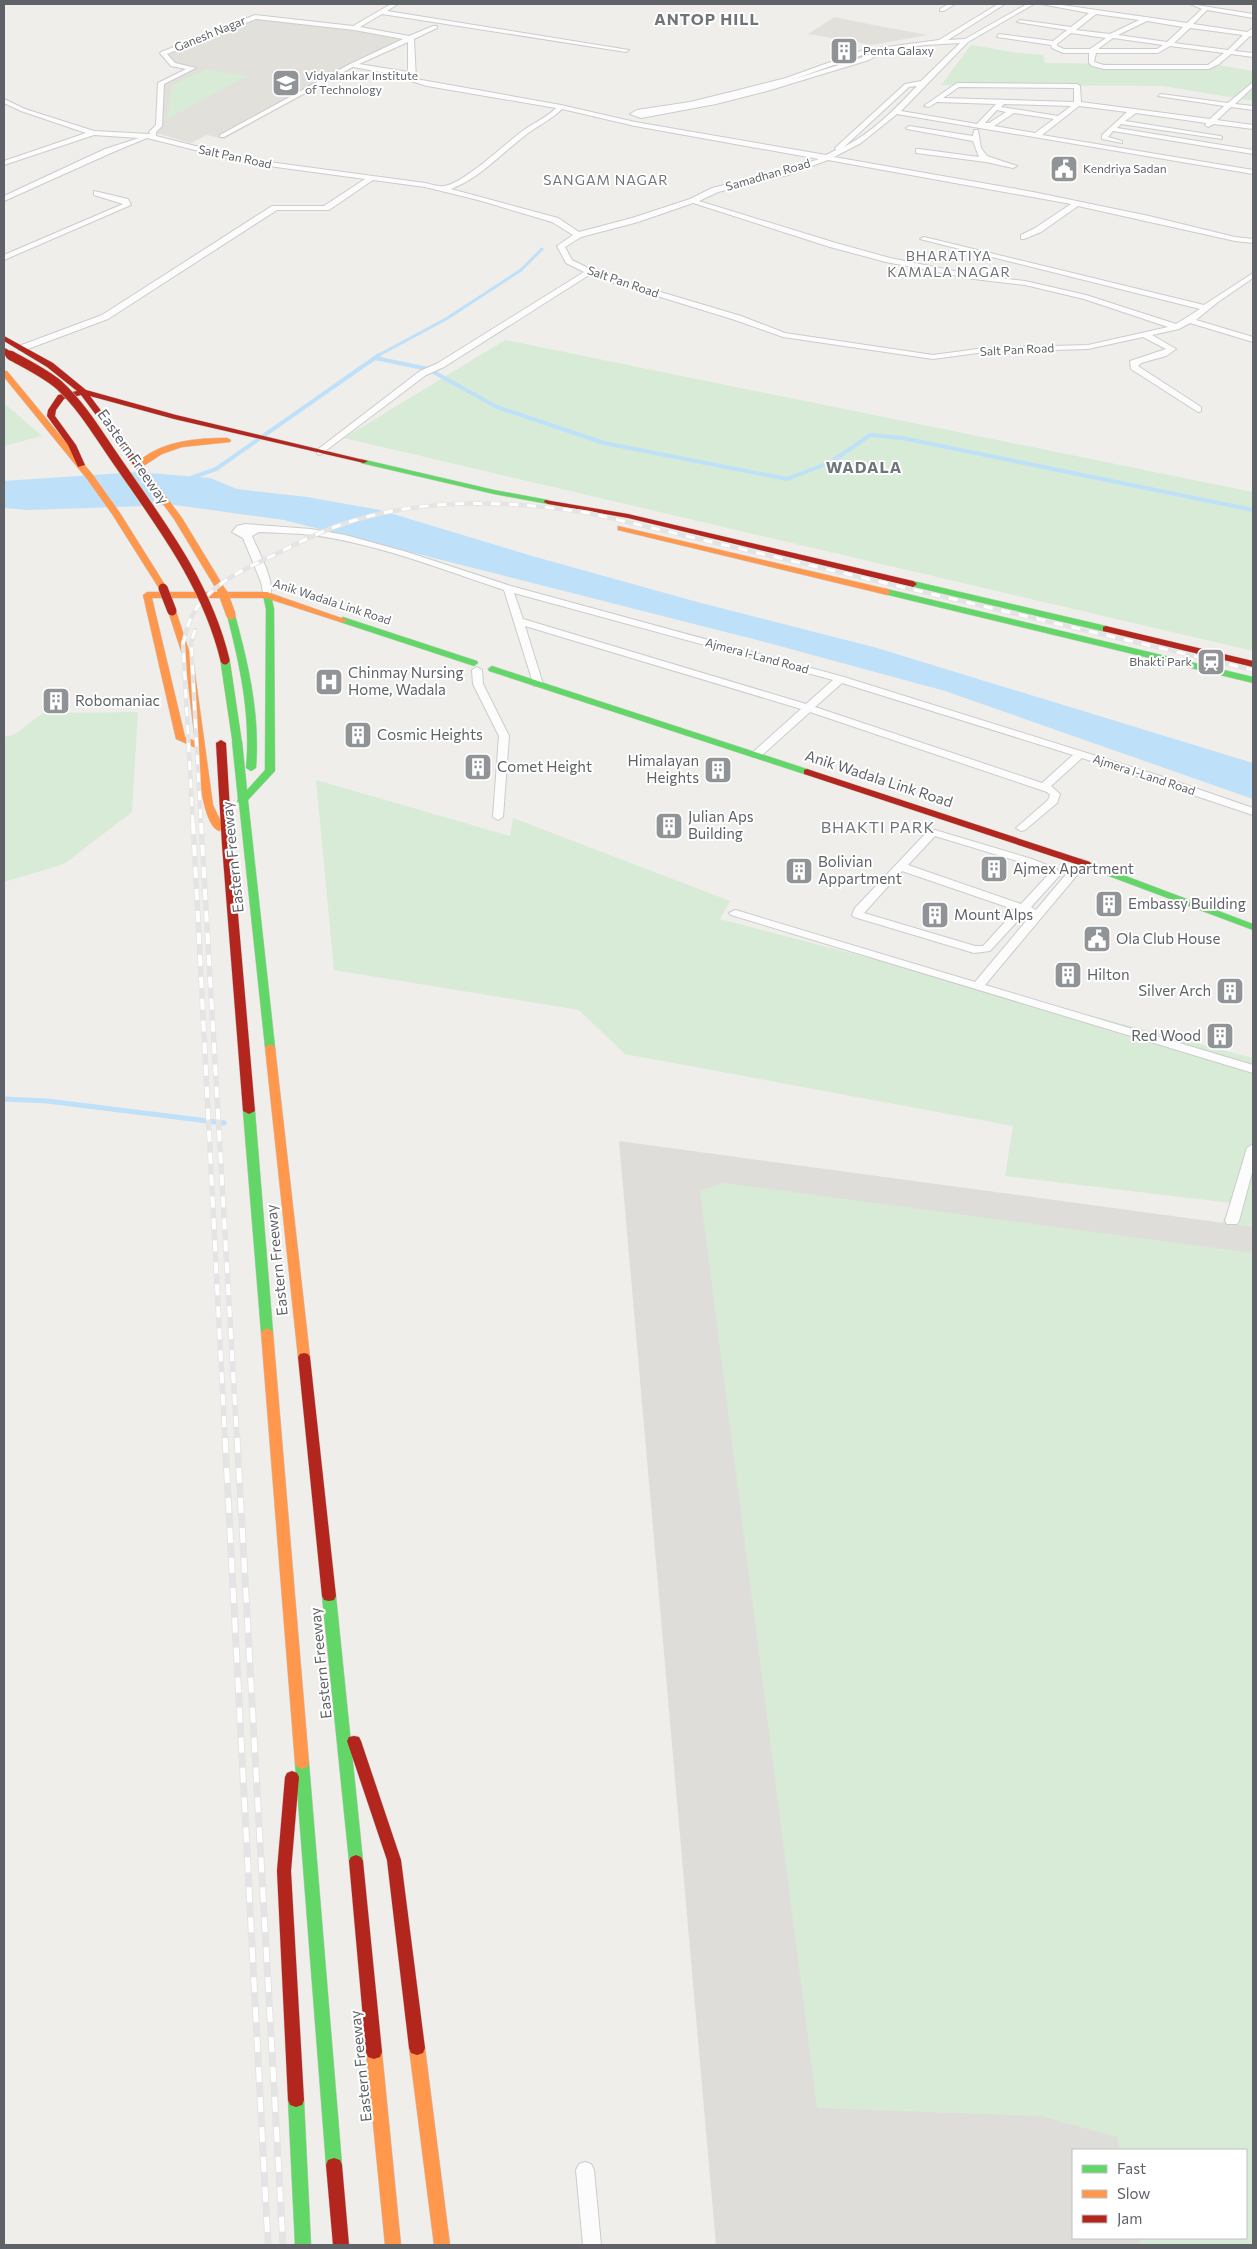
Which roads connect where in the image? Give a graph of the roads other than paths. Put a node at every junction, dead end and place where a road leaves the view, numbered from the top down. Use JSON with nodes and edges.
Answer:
{"nodes":[{"id":1,"x":395,"y":4,"type":"edge"},
{"id":2,"x":952,"y":4,"type":"edge"},
{"id":3,"x":1002,"y":4,"type":"edge"},
{"id":4,"x":1031,"y":4,"type":"edge"},
{"id":5,"x":1044,"y":4,"type":"edge"},
{"id":6,"x":1193,"y":4,"type":"edge"},
{"id":7,"x":1065,"y":5,"type":"edge"},
{"id":8,"x":1206,"y":8,"type":"junction"},
{"id":9,"x":942,"y":10,"type":"dead end"},
{"id":10,"x":1096,"y":11,"type":"junction"},
{"id":11,"x":381,"y":12,"type":"junction"},
{"id":12,"x":1253,"y":16,"type":"edge"},
{"id":13,"x":1146,"y":19,"type":"junction"},
{"id":14,"x":1020,"y":22,"type":"dead end"},
{"id":15,"x":1187,"y":25,"type":"junction"},
{"id":16,"x":435,"y":27,"type":"dead end"},
{"id":17,"x":354,"y":28,"type":"junction"},
{"id":18,"x":1072,"y":30,"type":"junction"},
{"id":19,"x":1252,"y":33,"type":"edge"},
{"id":20,"x":999,"y":36,"type":"dead end"},
{"id":21,"x":1112,"y":36,"type":"junction"},
{"id":22,"x":411,"y":39,"type":"junction"},
{"id":23,"x":942,"y":41,"type":"junction"},
{"id":24,"x":966,"y":41,"type":"junction"},
{"id":25,"x":1054,"y":43,"type":"junction"},
{"id":26,"x":1170,"y":44,"type":"junction"},
{"id":27,"x":626,"y":50,"type":"dead end"},
{"id":28,"x":1093,"y":50,"type":"junction"},
{"id":29,"x":881,"y":51,"type":"junction"},
{"id":30,"x":1230,"y":52,"type":"junction"},
{"id":31,"x":1253,"y":55,"type":"edge"},
{"id":32,"x":1121,"y":61,"type":"dead end"},
{"id":33,"x":1217,"y":63,"type":"junction"},
{"id":34,"x":352,"y":65,"type":"junction"},
{"id":35,"x":411,"y":75,"type":"junction"},
{"id":36,"x":923,"y":83,"type":"junction"},
{"id":37,"x":1253,"y":84,"type":"edge"},
{"id":38,"x":758,"y":87,"type":"junction"},
{"id":39,"x":766,"y":90,"type":"junction"},
{"id":40,"x":1161,"y":96,"type":"dead end"},
{"id":41,"x":938,"y":100,"type":"junction"},
{"id":42,"x":4,"y":101,"type":"edge"},
{"id":43,"x":952,"y":101,"type":"junction"},
{"id":44,"x":1003,"y":102,"type":"junction"},
{"id":45,"x":1078,"y":104,"type":"junction"},
{"id":46,"x":1230,"y":105,"type":"junction"},
{"id":47,"x":927,"y":106,"type":"dead end"},
{"id":48,"x":561,"y":107,"type":"junction"},
{"id":49,"x":997,"y":108,"type":"junction"},
{"id":50,"x":1253,"y":108,"type":"edge"},
{"id":51,"x":1012,"y":110,"type":"junction"},
{"id":52,"x":1136,"y":111,"type":"junction"},
{"id":53,"x":1199,"y":111,"type":"dead end"},
{"id":54,"x":895,"y":112,"type":"junction"},
{"id":55,"x":1218,"y":114,"type":"junction"},
{"id":56,"x":1059,"y":118,"type":"junction"},
{"id":57,"x":1253,"y":119,"type":"edge"},
{"id":58,"x":1212,"y":121,"type":"junction"},
{"id":59,"x":1121,"y":122,"type":"junction"},
{"id":60,"x":976,"y":126,"type":"junction"},
{"id":61,"x":909,"y":128,"type":"dead end"},
{"id":62,"x":1253,"y":128,"type":"edge"},
{"id":63,"x":1112,"y":129,"type":"junction"},
{"id":64,"x":94,"y":133,"type":"junction"},
{"id":65,"x":151,"y":135,"type":"junction"},
{"id":66,"x":1198,"y":135,"type":"junction"},
{"id":67,"x":222,"y":136,"type":"dead end"},
{"id":68,"x":1036,"y":136,"type":"junction"},
{"id":69,"x":976,"y":139,"type":"junction"},
{"id":70,"x":1188,"y":142,"type":"junction"},
{"id":71,"x":1253,"y":144,"type":"edge"},
{"id":72,"x":1160,"y":148,"type":"dead end"},
{"id":73,"x":918,"y":151,"type":"dead end"},
{"id":74,"x":1178,"y":151,"type":"junction"},
{"id":75,"x":840,"y":152,"type":"junction"},
{"id":76,"x":1253,"y":152,"type":"edge"},
{"id":77,"x":826,"y":158,"type":"junction"},
{"id":78,"x":1171,"y":158,"type":"junction"},
{"id":79,"x":988,"y":160,"type":"junction"},
{"id":80,"x":4,"y":163,"type":"edge"},
{"id":81,"x":1253,"y":164,"type":"edge"},
{"id":82,"x":1013,"y":166,"type":"dead end"},
{"id":83,"x":1253,"y":172,"type":"edge"},
{"id":84,"x":371,"y":178,"type":"junction"},
{"id":85,"x":440,"y":190,"type":"junction"},
{"id":86,"x":97,"y":193,"type":"dead end"},
{"id":87,"x":4,"y":199,"type":"edge"},
{"id":88,"x":693,"y":201,"type":"junction"},
{"id":89,"x":1077,"y":203,"type":"junction"},
{"id":90,"x":578,"y":234,"type":"junction"},
{"id":91,"x":1024,"y":237,"type":"dead end"},
{"id":92,"x":924,"y":239,"type":"dead end"},
{"id":93,"x":1253,"y":241,"type":"edge"},
{"id":94,"x":4,"y":258,"type":"edge"},
{"id":95,"x":589,"y":272,"type":"junction"},
{"id":96,"x":1253,"y":275,"type":"edge"},
{"id":97,"x":1206,"y":308,"type":"junction"},
{"id":98,"x":1189,"y":320,"type":"junction"},
{"id":99,"x":1176,"y":327,"type":"junction"},
{"id":100,"x":1144,"y":334,"type":"junction"},
{"id":101,"x":4,"y":338,"type":"edge"},
{"id":102,"x":1253,"y":340,"type":"edge"},
{"id":103,"x":22,"y":348,"type":"junction"},
{"id":104,"x":4,"y":351,"type":"edge"},
{"id":105,"x":4,"y":358,"type":"edge"},
{"id":106,"x":4,"y":364,"type":"edge"},
{"id":107,"x":18,"y":373,"type":"dead end"},
{"id":108,"x":4,"y":374,"type":"edge"},
{"id":109,"x":35,"y":382,"type":"dead end"},
{"id":110,"x":83,"y":392,"type":"junction"},
{"id":111,"x":61,"y":396,"type":"junction"},
{"id":112,"x":95,"y":406,"type":"junction"},
{"id":113,"x":65,"y":408,"type":"dead end"},
{"id":114,"x":1198,"y":409,"type":"dead end"},
{"id":115,"x":227,"y":440,"type":"junction"},
{"id":116,"x":253,"y":441,"type":"junction"},
{"id":117,"x":320,"y":452,"type":"junction"},
{"id":118,"x":81,"y":465,"type":"junction"},
{"id":119,"x":140,"y":467,"type":"junction"},
{"id":120,"x":413,"y":474,"type":"junction"},
{"id":121,"x":402,"y":482,"type":"junction"},
{"id":122,"x":494,"y":492,"type":"junction"},
{"id":123,"x":482,"y":501,"type":"junction"},
{"id":124,"x":558,"y":516,"type":"dead end"},
{"id":125,"x":605,"y":525,"type":"dead end"},
{"id":126,"x":156,"y":539,"type":"dead end"},
{"id":127,"x":508,"y":588,"type":"junction"},
{"id":128,"x":267,"y":595,"type":"junction"},
{"id":129,"x":196,"y":613,"type":"dead end"},
{"id":130,"x":519,"y":622,"type":"junction"},
{"id":131,"x":1253,"y":664,"type":"edge"},
{"id":132,"x":475,"y":667,"type":"junction"},
{"id":133,"x":840,"y":679,"type":"junction"},
{"id":134,"x":1253,"y":680,"type":"edge"},
{"id":135,"x":538,"y":684,"type":"junction"},
{"id":136,"x":808,"y":708,"type":"junction"},
{"id":137,"x":220,"y":739,"type":"dead end"},
{"id":138,"x":201,"y":747,"type":"junction"},
{"id":139,"x":1080,"y":754,"type":"junction"},
{"id":140,"x":756,"y":755,"type":"junction"},
{"id":141,"x":1044,"y":787,"type":"junction"},
{"id":142,"x":242,"y":797,"type":"junction"},
{"id":143,"x":1253,"y":812,"type":"edge"},
{"id":144,"x":498,"y":817,"type":"dead end"},
{"id":145,"x":1021,"y":828,"type":"dead end"},
{"id":146,"x":984,"y":830,"type":"junction"},
{"id":147,"x":972,"y":843,"type":"junction"},
{"id":148,"x":227,"y":845,"type":"junction"},
{"id":149,"x":1041,"y":848,"type":"junction"},
{"id":150,"x":1028,"y":861,"type":"junction"},
{"id":151,"x":1082,"y":862,"type":"junction"},
{"id":152,"x":899,"y":866,"type":"junction"},
{"id":153,"x":1024,"y":909,"type":"junction"},
{"id":154,"x":735,"y":913,"type":"dead end"},
{"id":155,"x":1039,"y":914,"type":"junction"},
{"id":156,"x":1253,"y":927,"type":"edge"},
{"id":157,"x":978,"y":986,"type":"junction"},
{"id":158,"x":1253,"y":1069,"type":"edge"},
{"id":159,"x":1253,"y":1148,"type":"edge"},
{"id":160,"x":1232,"y":1221,"type":"dead end"},
{"id":161,"x":341,"y":1704,"type":"junction"},
{"id":162,"x":298,"y":1708,"type":"junction"},
{"id":163,"x":585,"y":2170,"type":"dead end"},
{"id":164,"x":303,"y":2245,"type":"edge"},
{"id":165,"x":341,"y":2245,"type":"edge"},
{"id":166,"x":393,"y":2245,"type":"edge"},
{"id":167,"x":442,"y":2245,"type":"edge"},
{"id":168,"x":592,"y":2245,"type":"edge"}],
"edges":[{"from":1,"to":11,"type":"street"},
{"from":2,"to":9,"type":"street"},
{"from":3,"to":23,"type":"street"},
{"from":4,"to":24,"type":"street","name":"Samadhan Road"},
{"from":5,"to":7,"type":"street"},
{"from":6,"to":8,"type":"street"},
{"from":7,"to":10,"type":"street"},
{"from":8,"to":12,"type":"street"},
{"from":8,"to":15,"type":"street"},
{"from":10,"to":13,"type":"street"},
{"from":10,"to":18,"type":"street"},
{"from":11,"to":17,"type":"street"},
{"from":11,"to":27,"type":"street"},
{"from":13,"to":15,"type":"street"},
{"from":13,"to":21,"type":"street"},
{"from":14,"to":18,"type":"street"},
{"from":15,"to":19,"type":"street"},
{"from":15,"to":26,"type":"street"},
{"from":16,"to":22,"type":"street"},
{"from":17,"to":22,"type":"street"},
{"from":17,"to":65,"type":"street","name":"Ganesh Nagar"},
{"from":18,"to":21,"type":"street"},
{"from":18,"to":25,"type":"street"},
{"from":19,"to":30,"type":"street"},
{"from":20,"to":25,"type":"street"},
{"from":21,"to":26,"type":"street"},
{"from":21,"to":28,"type":"street"},
{"from":22,"to":34,"type":"street"},
{"from":22,"to":35,"type":"street"},
{"from":23,"to":24,"type":"street"},
{"from":23,"to":29,"type":"street"},
{"from":24,"to":36,"type":"street","name":"Samadhan Road"},
{"from":25,"to":28,"type":"street"},
{"from":26,"to":28,"type":"street"},
{"from":26,"to":30,"type":"street"},
{"from":28,"to":33,"type":"street"},
{"from":29,"to":38,"type":"street"},
{"from":29,"to":39,"type":"street"},
{"from":30,"to":31,"type":"street"},
{"from":30,"to":33,"type":"street"},
{"from":32,"to":33,"type":"street"},
{"from":34,"to":35,"type":"street"},
{"from":34,"to":67,"type":"street"},
{"from":35,"to":48,"type":"street"},
{"from":36,"to":54,"type":"street","name":"Samadhan Road"},
{"from":36,"to":75,"type":"street"},
{"from":37,"to":46,"type":"street"},
{"from":38,"to":39,"type":"street"},
{"from":38,"to":39,"type":"street"},
{"from":40,"to":46,"type":"street"},
{"from":41,"to":43,"type":"street"},
{"from":41,"to":45,"type":"street"},
{"from":41,"to":47,"type":"street"},
{"from":42,"to":64,"type":"street","name":"Salt Pan Road"},
{"from":43,"to":44,"type":"street"},
{"from":43,"to":49,"type":"street"},
{"from":44,"to":45,"type":"street"},
{"from":44,"to":49,"type":"street"},
{"from":45,"to":52,"type":"street"},
{"from":45,"to":56,"type":"street"},
{"from":46,"to":50,"type":"street"},
{"from":46,"to":55,"type":"street"},
{"from":48,"to":77,"type":"street"},
{"from":48,"to":85,"type":"street"},
{"from":49,"to":51,"type":"street"},
{"from":49,"to":51,"type":"street"},
{"from":51,"to":56,"type":"street"},
{"from":52,"to":58,"type":"street"},
{"from":52,"to":59,"type":"street"},
{"from":53,"to":55,"type":"street"},
{"from":54,"to":60,"type":"street"},
{"from":54,"to":75,"type":"street","name":"Samadhan Road"},
{"from":55,"to":57,"type":"street"},
{"from":55,"to":58,"type":"street"},
{"from":56,"to":68,"type":"street"},
{"from":58,"to":62,"type":"street"},
{"from":58,"to":66,"type":"street"},
{"from":59,"to":63,"type":"street"},
{"from":59,"to":66,"type":"street"},
{"from":60,"to":68,"type":"street"},
{"from":60,"to":69,"type":"street"},
{"from":61,"to":69,"type":"street"},
{"from":63,"to":70,"type":"street"},
{"from":63,"to":72,"type":"street"},
{"from":64,"to":65,"type":"street","name":"Salt Pan Road"},
{"from":64,"to":80,"type":"street"},
{"from":65,"to":84,"type":"street","name":"Salt Pan Road"},
{"from":65,"to":87,"type":"street"},
{"from":66,"to":70,"type":"street"},
{"from":66,"to":71,"type":"street"},
{"from":68,"to":78,"type":"street"},
{"from":69,"to":79,"type":"street"},
{"from":70,"to":74,"type":"street"},
{"from":70,"to":76,"type":"street"},
{"from":73,"to":79,"type":"street"},
{"from":74,"to":78,"type":"street"},
{"from":74,"to":81,"type":"street"},
{"from":75,"to":77,"type":"street","name":"Samadhan Road"},
{"from":77,"to":88,"type":"street","name":"Samadhan Road"},
{"from":77,"to":89,"type":"street"},
{"from":78,"to":83,"type":"street"},
{"from":79,"to":82,"type":"street"},
{"from":84,"to":85,"type":"street","name":"Salt Pan Road"},
{"from":84,"to":103,"type":"street"},
{"from":85,"to":90,"type":"street","name":"Salt Pan Road"},
{"from":86,"to":94,"type":"street"},
{"from":88,"to":90,"type":"street","name":"Samadhan Road"},
{"from":88,"to":99,"type":"street"},
{"from":89,"to":91,"type":"street"},
{"from":89,"to":93,"type":"street"},
{"from":90,"to":95,"type":"street","name":"Salt Pan Road"},
{"from":92,"to":97,"type":"street"},
{"from":95,"to":100,"type":"street","name":"Salt Pan Road"},
{"from":95,"to":117,"type":"street"},
{"from":96,"to":97,"type":"street","name":"Salt Pan Road"},
{"from":97,"to":98,"type":"street","name":"Salt Pan Road"},
{"from":98,"to":99,"type":"street","name":"Salt Pan Road"},
{"from":98,"to":102,"type":"street"},
{"from":99,"to":100,"type":"street","name":"Salt Pan Road"},
{"from":100,"to":114,"type":"street"},
{"from":101,"to":103,"type":"main road"},
{"from":103,"to":110,"type":"main road"},
{"from":104,"to":142,"type":"main road","name":"Eastern Freeway","bridge":true},
{"from":105,"to":111,"type":"main road"},
{"from":106,"to":107,"type":"main road"},
{"from":108,"to":118,"type":"main road"},
{"from":109,"to":113,"type":"main road"},
{"from":110,"to":111,"type":"main road"},
{"from":110,"to":112,"type":"main road"},
{"from":110,"to":116,"type":"main road"},
{"from":111,"to":112,"type":"main road"},
{"from":111,"to":118,"type":"main road"},
{"from":112,"to":115,"type":"main road"},
{"from":112,"to":119,"type":"main road"},
{"from":115,"to":116,"type":"main road"},
{"from":115,"to":119,"type":"main road"},
{"from":116,"to":117,"type":"main road"},
{"from":116,"to":121,"type":"main road"},
{"from":117,"to":120,"type":"main road"},
{"from":118,"to":138,"type":"main road","bridge":true},
{"from":119,"to":142,"type":"main road","bridge":true},
{"from":120,"to":121,"type":"main road"},
{"from":120,"to":122,"type":"main road"},
{"from":121,"to":123,"type":"main road"},
{"from":122,"to":123,"type":"main road"},
{"from":122,"to":131,"type":"main road"},
{"from":123,"to":124,"type":"main road"},
{"from":125,"to":134,"type":"main road"},
{"from":126,"to":129,"type":"main road"},
{"from":127,"to":128,"type":"street","name":"Ajmera l-Land Road"},
{"from":127,"to":130,"type":"street"},
{"from":127,"to":133,"type":"street","name":"Ajmera l-Land Road"},
{"from":128,"to":132,"type":"main road","name":"Anik Wadala Link Road"},
{"from":128,"to":138,"type":"main road","name":"Anik Wadala Link Road"},
{"from":128,"to":142,"type":"main road"},
{"from":130,"to":135,"type":"street"},
{"from":130,"to":136,"type":"street"},
{"from":132,"to":135,"type":"main road","name":"Anik Wadala Link Road"},
{"from":132,"to":144,"type":"street"},
{"from":133,"to":136,"type":"street"},
{"from":133,"to":139,"type":"street","name":"Ajmera l-Land Road"},
{"from":135,"to":140,"type":"main road","name":"Anik Wadala Link Road"},
{"from":136,"to":140,"type":"street"},
{"from":136,"to":141,"type":"street"},
{"from":137,"to":148,"type":"main road","name":"Eastern Freeway"},
{"from":138,"to":148,"type":"main road"},
{"from":139,"to":141,"type":"street"},
{"from":139,"to":143,"type":"street","name":"Ajmera l-Land Road"},
{"from":140,"to":146,"type":"main road","name":"Anik Wadala Link Road"},
{"from":141,"to":145,"type":"street"},
{"from":142,"to":161,"type":"main road","name":"Eastern Freeway"},
{"from":146,"to":147,"type":"street"},
{"from":146,"to":149,"type":"main road","name":"Anik Wadala Link Road"},
{"from":147,"to":150,"type":"street"},
{"from":147,"to":152,"type":"street"},
{"from":148,"to":162,"type":"main road","name":"Eastern Freeway"},
{"from":149,"to":150,"type":"street"},
{"from":149,"to":151,"type":"main road","name":"Anik Wadala Link Road"},
{"from":150,"to":153,"type":"street"},
{"from":151,"to":155,"type":"street"},
{"from":151,"to":156,"type":"main road","name":"Anik Wadala Link Road"},
{"from":152,"to":153,"type":"street"},
{"from":152,"to":153,"type":"street"},
{"from":153,"to":155,"type":"street"},
{"from":154,"to":157,"type":"street"},
{"from":155,"to":157,"type":"street"},
{"from":157,"to":158,"type":"street"},
{"from":159,"to":160,"type":"street"},
{"from":161,"to":166,"type":"main road","name":"Eastern Freeway"},
{"from":161,"to":167,"type":"main road"},
{"from":162,"to":164,"type":"main road"},
{"from":162,"to":165,"type":"main road","name":"Eastern Freeway"},
{"from":163,"to":168,"type":"street"}]}
